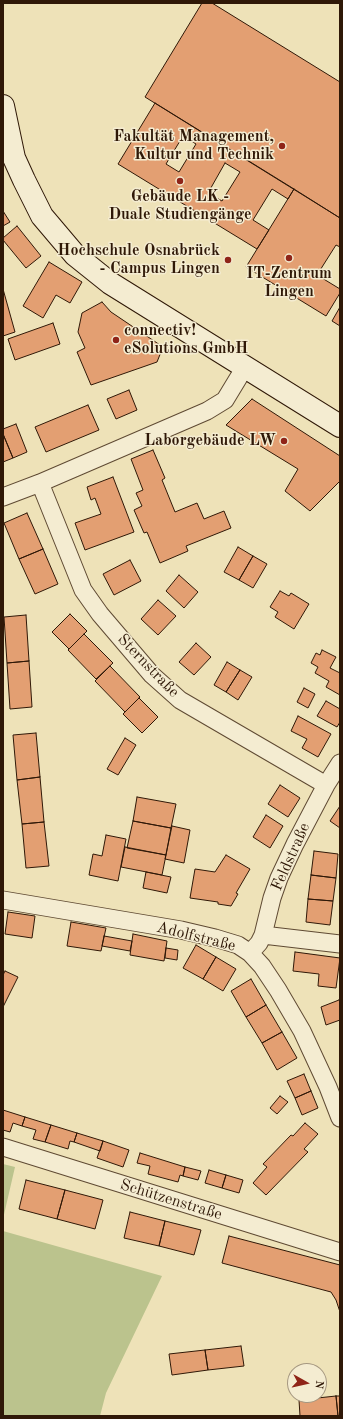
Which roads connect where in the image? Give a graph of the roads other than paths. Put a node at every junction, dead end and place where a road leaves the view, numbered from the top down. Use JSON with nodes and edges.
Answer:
{"nodes":[{"id":1,"x":3,"y":106,"type":"edge"},
{"id":2,"x":245,"y":367,"type":"junction"},
{"id":3,"x":340,"y":426,"type":"edge"},
{"id":4,"x":40,"y":482,"type":"junction"},
{"id":5,"x":3,"y":497,"type":"edge"},
{"id":6,"x":340,"y":763,"type":"edge"},
{"id":7,"x":326,"y":785,"type":"junction"},
{"id":8,"x":3,"y":900,"type":"edge"},
{"id":9,"x":264,"y":935,"type":"junction"},
{"id":10,"x":340,"y":944,"type":"edge"},
{"id":11,"x":250,"y":953,"type":"junction"},
{"id":12,"x":340,"y":1118,"type":"edge"},
{"id":13,"x":3,"y":1146,"type":"edge"},
{"id":14,"x":340,"y":1252,"type":"edge"}],
"edges":[{"from":1,"to":2,"type":"main road"},
{"from":2,"to":3,"type":"main road"},
{"from":2,"to":4,"type":"street"},
{"from":4,"to":5,"type":"street"},
{"from":4,"to":7,"type":"street","name":"Sternstraße"},
{"from":6,"to":7,"type":"street","name":"Feldstraße"},
{"from":7,"to":9,"type":"street","name":"Feldstraße"},
{"from":8,"to":11,"type":"street","name":"Adolfstraße"},
{"from":9,"to":10,"type":"street"},
{"from":9,"to":11,"type":"street","name":"Feldstraße"},
{"from":11,"to":12,"type":"street","name":"Adolfstraße"},
{"from":13,"to":14,"type":"street","name":"Schützenstraße"}]}
